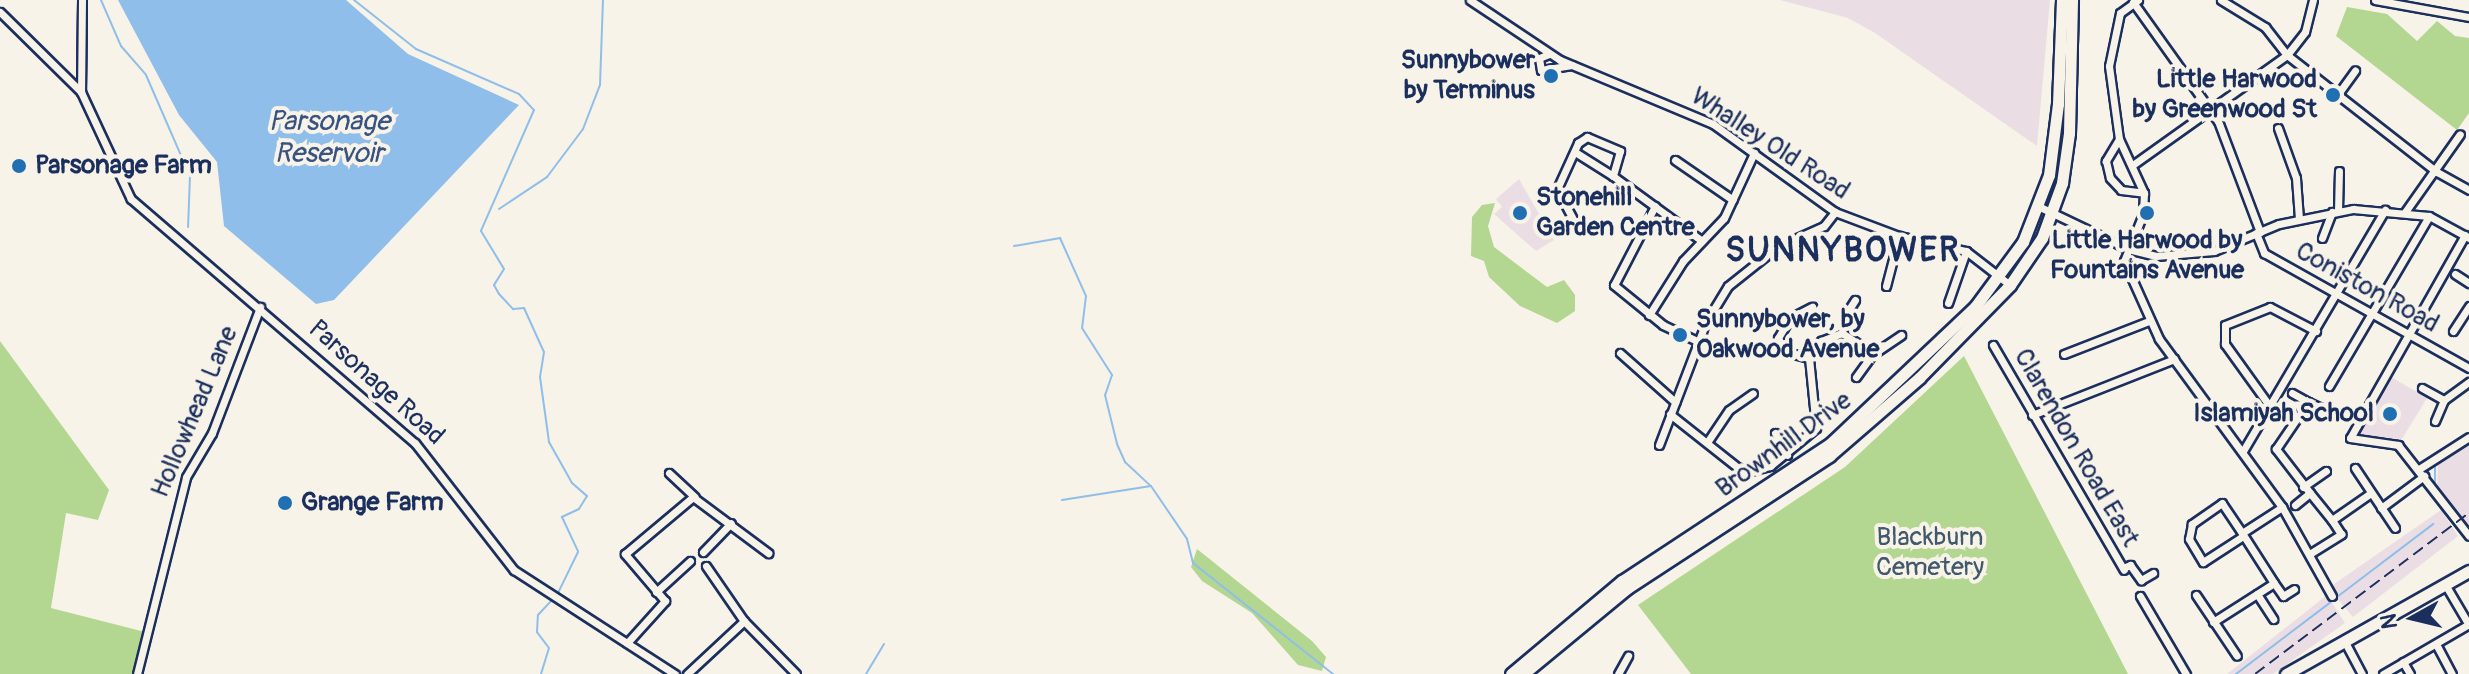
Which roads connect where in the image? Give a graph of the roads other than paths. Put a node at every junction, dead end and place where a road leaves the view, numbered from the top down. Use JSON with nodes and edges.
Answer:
{"nodes":[{"id":1,"x":82,"y":0,"type":"edge"},
{"id":2,"x":1470,"y":0,"type":"edge"},
{"id":3,"x":2062,"y":0,"type":"edge"},
{"id":4,"x":2072,"y":0,"type":"edge"},
{"id":5,"x":2221,"y":0,"type":"edge"},
{"id":6,"x":2313,"y":0,"type":"edge"},
{"id":7,"x":2375,"y":0,"type":"edge"},
{"id":8,"x":2136,"y":1,"type":"edge"},
{"id":9,"x":0,"y":12,"type":"edge"},
{"id":10,"x":2469,"y":17,"type":"edge"},
{"id":11,"x":1549,"y":54,"type":"junction"},
{"id":12,"x":2287,"y":55,"type":"junction"},
{"id":13,"x":1572,"y":65,"type":"junction"},
{"id":14,"x":2355,"y":71,"type":"dead end"},
{"id":15,"x":81,"y":92,"type":"junction"},
{"id":16,"x":2338,"y":94,"type":"junction"},
{"id":17,"x":2210,"y":110,"type":"junction"},
{"id":18,"x":2278,"y":128,"type":"dead end"},
{"id":19,"x":2460,"y":134,"type":"dead end"},
{"id":20,"x":2119,"y":139,"type":"junction"},
{"id":21,"x":1575,"y":152,"type":"junction"},
{"id":22,"x":1754,"y":153,"type":"junction"},
{"id":23,"x":1675,"y":160,"type":"dead end"},
{"id":24,"x":2134,"y":164,"type":"junction"},
{"id":25,"x":2434,"y":168,"type":"junction"},
{"id":26,"x":2339,"y":171,"type":"dead end"},
{"id":27,"x":1613,"y":176,"type":"junction"},
{"id":28,"x":2469,"y":190,"type":"edge"},
{"id":29,"x":2144,"y":193,"type":"junction"},
{"id":30,"x":1733,"y":200,"type":"junction"},
{"id":31,"x":1655,"y":206,"type":"junction"},
{"id":32,"x":2040,"y":207,"type":"junction"},
{"id":33,"x":2385,"y":210,"type":"junction"},
{"id":34,"x":1835,"y":212,"type":"junction"},
{"id":35,"x":2335,"y":212,"type":"junction"},
{"id":36,"x":2405,"y":212,"type":"junction"},
{"id":37,"x":2053,"y":214,"type":"junction"},
{"id":38,"x":2429,"y":216,"type":"junction"},
{"id":39,"x":2299,"y":219,"type":"junction"},
{"id":40,"x":1581,"y":223,"type":"dead end"},
{"id":41,"x":2258,"y":232,"type":"junction"},
{"id":42,"x":1899,"y":236,"type":"junction"},
{"id":43,"x":2467,"y":237,"type":"edge"},
{"id":44,"x":2322,"y":238,"type":"dead end"},
{"id":45,"x":1702,"y":241,"type":"junction"},
{"id":46,"x":2128,"y":249,"type":"junction"},
{"id":47,"x":1966,"y":251,"type":"junction"},
{"id":48,"x":2455,"y":274,"type":"dead end"},
{"id":49,"x":2000,"y":276,"type":"junction"},
{"id":50,"x":2469,"y":283,"type":"edge"},
{"id":51,"x":2010,"y":285,"type":"junction"},
{"id":52,"x":1886,"y":286,"type":"dead end"},
{"id":53,"x":2338,"y":294,"type":"junction"},
{"id":54,"x":1855,"y":300,"type":"dead end"},
{"id":55,"x":1948,"y":303,"type":"dead end"},
{"id":56,"x":1813,"y":306,"type":"dead end"},
{"id":57,"x":2469,"y":306,"type":"edge"},
{"id":58,"x":260,"y":307,"type":"junction"},
{"id":59,"x":2372,"y":313,"type":"junction"},
{"id":60,"x":1649,"y":315,"type":"junction"},
{"id":61,"x":2149,"y":321,"type":"junction"},
{"id":62,"x":2316,"y":331,"type":"junction"},
{"id":63,"x":2453,"y":331,"type":"dead end"},
{"id":64,"x":1842,"y":333,"type":"junction"},
{"id":65,"x":2408,"y":333,"type":"junction"},
{"id":66,"x":1901,"y":335,"type":"dead end"},
{"id":67,"x":1778,"y":338,"type":"junction"},
{"id":68,"x":1698,"y":341,"type":"junction"},
{"id":69,"x":1767,"y":341,"type":"dead end"},
{"id":70,"x":1993,"y":345,"type":"dead end"},
{"id":71,"x":1620,"y":353,"type":"dead end"},
{"id":72,"x":1873,"y":354,"type":"junction"},
{"id":73,"x":2064,"y":354,"type":"dead end"},
{"id":74,"x":1809,"y":358,"type":"junction"},
{"id":75,"x":2174,"y":359,"type":"junction"},
{"id":76,"x":2469,"y":368,"type":"edge"},
{"id":77,"x":1856,"y":377,"type":"dead end"},
{"id":78,"x":2469,"y":382,"type":"edge"},
{"id":79,"x":2329,"y":386,"type":"dead end"},
{"id":80,"x":2422,"y":388,"type":"dead end"},
{"id":81,"x":1753,"y":393,"type":"dead end"},
{"id":82,"x":2292,"y":393,"type":"dead end"},
{"id":83,"x":2444,"y":400,"type":"junction"},
{"id":84,"x":1675,"y":402,"type":"junction"},
{"id":85,"x":2308,"y":402,"type":"junction"},
{"id":86,"x":2271,"y":408,"type":"junction"},
{"id":87,"x":2323,"y":409,"type":"dead end"},
{"id":88,"x":1670,"y":414,"type":"junction"},
{"id":89,"x":2032,"y":415,"type":"junction"},
{"id":90,"x":2435,"y":421,"type":"dead end"},
{"id":91,"x":2469,"y":437,"type":"edge"},
{"id":92,"x":1774,"y":439,"type":"dead end"},
{"id":93,"x":1708,"y":441,"type":"junction"},
{"id":94,"x":1659,"y":445,"type":"dead end"},
{"id":95,"x":2243,"y":451,"type":"junction"},
{"id":96,"x":1787,"y":455,"type":"junction"},
{"id":97,"x":2355,"y":468,"type":"dead end"},
{"id":98,"x":2326,"y":471,"type":"dead end"},
{"id":99,"x":669,"y":473,"type":"dead end"},
{"id":100,"x":2422,"y":473,"type":"junction"},
{"id":101,"x":2303,"y":487,"type":"junction"},
{"id":102,"x":2310,"y":493,"type":"junction"},
{"id":103,"x":2371,"y":493,"type":"junction"},
{"id":104,"x":695,"y":497,"type":"junction"},
{"id":105,"x":2295,"y":505,"type":"dead end"},
{"id":106,"x":2282,"y":507,"type":"junction"},
{"id":107,"x":2381,"y":508,"type":"junction"},
{"id":108,"x":2332,"y":520,"type":"junction"},
{"id":109,"x":731,"y":523,"type":"junction"},
{"id":110,"x":2395,"y":528,"type":"dead end"},
{"id":111,"x":2242,"y":534,"type":"junction"},
{"id":112,"x":2341,"y":534,"type":"junction"},
{"id":113,"x":2469,"y":536,"type":"edge"},
{"id":114,"x":2347,"y":543,"type":"dead end"},
{"id":115,"x":703,"y":552,"type":"dead end"},
{"id":116,"x":768,"y":553,"type":"dead end"},
{"id":117,"x":2311,"y":553,"type":"junction"},
{"id":118,"x":690,"y":561,"type":"dead end"},
{"id":119,"x":706,"y":566,"type":"dead end"},
{"id":120,"x":2469,"y":571,"type":"edge"},
{"id":121,"x":2153,"y":573,"type":"dead end"},
{"id":122,"x":2274,"y":583,"type":"junction"},
{"id":123,"x":2446,"y":586,"type":"junction"},
{"id":124,"x":2294,"y":589,"type":"dead end"},
{"id":125,"x":656,"y":592,"type":"junction"},
{"id":126,"x":2257,"y":594,"type":"junction"},
{"id":127,"x":2196,"y":595,"type":"dead end"},
{"id":128,"x":2140,"y":596,"type":"dead end"},
{"id":129,"x":2332,"y":596,"type":"dead end"},
{"id":130,"x":2273,"y":619,"type":"dead end"},
{"id":131,"x":744,"y":621,"type":"junction"},
{"id":132,"x":2213,"y":622,"type":"junction"},
{"id":133,"x":2469,"y":625,"type":"edge"},
{"id":134,"x":627,"y":643,"type":"junction"},
{"id":135,"x":2346,"y":644,"type":"junction"},
{"id":136,"x":2436,"y":644,"type":"junction"},
{"id":137,"x":1628,"y":656,"type":"dead end"},
{"id":138,"x":2237,"y":656,"type":"dead end"},
{"id":139,"x":2403,"y":662,"type":"junction"},
{"id":140,"x":137,"y":674,"type":"edge"},
{"id":141,"x":675,"y":674,"type":"edge"},
{"id":142,"x":687,"y":674,"type":"edge"},
{"id":143,"x":796,"y":674,"type":"edge"},
{"id":144,"x":1511,"y":674,"type":"edge"},
{"id":145,"x":1523,"y":674,"type":"edge"},
{"id":146,"x":1618,"y":674,"type":"edge"},
{"id":147,"x":2186,"y":674,"type":"edge"},
{"id":148,"x":2286,"y":674,"type":"edge"},
{"id":149,"x":2362,"y":674,"type":"edge"},
{"id":150,"x":2383,"y":674,"type":"edge"},
{"id":151,"x":2410,"y":674,"type":"edge"},
{"id":152,"x":2452,"y":674,"type":"edge"}],
"edges":[{"from":1,"to":15,"type":"street"},
{"from":2,"to":11,"type":"street","name":"Whalley Old Road"},
{"from":3,"to":32,"type":"highway","name":"Brownhill Drive"},
{"from":4,"to":37,"type":"highway"},
{"from":5,"to":12,"type":"street"},
{"from":6,"to":12,"type":"street"},
{"from":7,"to":10,"type":"street"},
{"from":8,"to":17,"type":"street","name":"Coniston Road"},
{"from":8,"to":20,"type":"street"},
{"from":9,"to":15,"type":"street"},
{"from":11,"to":13,"type":"street","name":"Whalley Old Road"},
{"from":11,"to":13,"type":"street"},
{"from":12,"to":16,"type":"street"},
{"from":12,"to":17,"type":"street"},
{"from":13,"to":22,"type":"street","name":"Whalley Old Road"},
{"from":14,"to":16,"type":"street"},
{"from":15,"to":58,"type":"street","name":"Parsonage Road"},
{"from":16,"to":25,"type":"street"},
{"from":17,"to":24,"type":"street"},
{"from":17,"to":41,"type":"street","name":"Coniston Road"},
{"from":18,"to":39,"type":"street"},
{"from":19,"to":25,"type":"street"},
{"from":20,"to":24,"type":"street"},
{"from":20,"to":29,"type":"street"},
{"from":21,"to":27,"type":"street"},
{"from":21,"to":27,"type":"street"},
{"from":21,"to":40,"type":"street"},
{"from":22,"to":30,"type":"street"},
{"from":22,"to":34,"type":"street","name":"Whalley Old Road"},
{"from":23,"to":30,"type":"street"},
{"from":24,"to":29,"type":"street"},
{"from":25,"to":28,"type":"street"},
{"from":25,"to":36,"type":"street"},
{"from":26,"to":35,"type":"street"},
{"from":27,"to":31,"type":"street"},
{"from":29,"to":46,"type":"street"},
{"from":30,"to":45,"type":"street"},
{"from":31,"to":45,"type":"street"},
{"from":31,"to":60,"type":"street"},
{"from":32,"to":37,"type":"street"},
{"from":32,"to":49,"type":"highway","name":"Brownhill Drive"},
{"from":33,"to":35,"type":"street"},
{"from":33,"to":36,"type":"street"},
{"from":33,"to":53,"type":"street"},
{"from":34,"to":42,"type":"street","name":"Whalley Old Road"},
{"from":34,"to":68,"type":"street"},
{"from":35,"to":39,"type":"street"},
{"from":35,"to":44,"type":"street"},
{"from":36,"to":38,"type":"street"},
{"from":37,"to":46,"type":"street"},
{"from":37,"to":51,"type":"highway","name":"Brownhill Drive"},
{"from":38,"to":43,"type":"street"},
{"from":38,"to":59,"type":"street"},
{"from":39,"to":41,"type":"street"},
{"from":41,"to":46,"type":"street"},
{"from":41,"to":53,"type":"street","name":"Coniston Road"},
{"from":42,"to":47,"type":"street","name":"Whalley Old Road"},
{"from":42,"to":52,"type":"street"},
{"from":43,"to":65,"type":"street"},
{"from":45,"to":60,"type":"street"},
{"from":46,"to":61,"type":"street"},
{"from":47,"to":49,"type":"street","name":"Whalley Old Road"},
{"from":47,"to":55,"type":"street"},
{"from":48,"to":50,"type":"street"},
{"from":49,"to":51,"type":"street","name":"Whalley Old Road"},
{"from":49,"to":144,"type":"highway","name":"Brownhill Drive"},
{"from":51,"to":145,"type":"highway","name":"Brownhill Drive"},
{"from":53,"to":59,"type":"street","name":"Coniston Road"},
{"from":53,"to":62,"type":"street"},
{"from":54,"to":64,"type":"street"},
{"from":56,"to":67,"type":"street"},
{"from":57,"to":63,"type":"street"},
{"from":58,"to":134,"type":"street","name":"Parsonage Road"},
{"from":58,"to":140,"type":"street","name":"Hollowhead Lane"},
{"from":59,"to":65,"type":"street","name":"Coniston Road"},
{"from":59,"to":79,"type":"street"},
{"from":60,"to":68,"type":"street"},
{"from":61,"to":73,"type":"street"},
{"from":61,"to":75,"type":"street"},
{"from":62,"to":86,"type":"street"},
{"from":62,"to":86,"type":"street"},
{"from":64,"to":72,"type":"street"},
{"from":64,"to":74,"type":"street"},
{"from":65,"to":76,"type":"street","name":"Coniston Road"},
{"from":65,"to":100,"type":"street"},
{"from":66,"to":72,"type":"street"},
{"from":67,"to":69,"type":"street"},
{"from":67,"to":74,"type":"street"},
{"from":68,"to":84,"type":"street"},
{"from":70,"to":89,"type":"street","name":"Clarendon Road East"},
{"from":71,"to":84,"type":"street"},
{"from":72,"to":77,"type":"street"},
{"from":74,"to":96,"type":"street"},
{"from":75,"to":89,"type":"street"},
{"from":75,"to":95,"type":"street"},
{"from":78,"to":83,"type":"street"},
{"from":80,"to":83,"type":"street"},
{"from":81,"to":93,"type":"street"},
{"from":82,"to":85,"type":"street"},
{"from":83,"to":90,"type":"street"},
{"from":84,"to":88,"type":"street"},
{"from":85,"to":87,"type":"street"},
{"from":85,"to":101,"type":"street"},
{"from":86,"to":95,"type":"street"},
{"from":88,"to":93,"type":"street"},
{"from":88,"to":94,"type":"street"},
{"from":89,"to":121,"type":"street","name":"Clarendon Road East"},
{"from":91,"to":100,"type":"street"},
{"from":92,"to":96,"type":"street"},
{"from":93,"to":96,"type":"street"},
{"from":95,"to":106,"type":"street"},
{"from":97,"to":103,"type":"street"},
{"from":98,"to":101,"type":"street"},
{"from":99,"to":104,"type":"street"},
{"from":100,"to":107,"type":"street"},
{"from":100,"to":113,"type":"street"},
{"from":101,"to":102,"type":"street"},
{"from":102,"to":105,"type":"street"},
{"from":102,"to":108,"type":"street"},
{"from":103,"to":107,"type":"street"},
{"from":103,"to":108,"type":"street"},
{"from":104,"to":109,"type":"street"},
{"from":104,"to":125,"type":"street"},
{"from":106,"to":111,"type":"street"},
{"from":106,"to":117,"type":"street"},
{"from":107,"to":110,"type":"street"},
{"from":108,"to":112,"type":"street"},
{"from":109,"to":115,"type":"street"},
{"from":109,"to":116,"type":"street"},
{"from":111,"to":111,"type":"street"},
{"from":111,"to":122,"type":"street"},
{"from":112,"to":114,"type":"street"},
{"from":112,"to":117,"type":"street"},
{"from":117,"to":129,"type":"street"},
{"from":118,"to":125,"type":"street"},
{"from":119,"to":131,"type":"street"},
{"from":120,"to":123,"type":"highway"},
{"from":122,"to":124,"type":"street"},
{"from":122,"to":126,"type":"street"},
{"from":123,"to":133,"type":"street"},
{"from":123,"to":135,"type":"highway"},
{"from":125,"to":134,"type":"street"},
{"from":126,"to":130,"type":"street"},
{"from":126,"to":132,"type":"street"},
{"from":127,"to":132,"type":"street"},
{"from":128,"to":147,"type":"street"},
{"from":131,"to":142,"type":"street"},
{"from":131,"to":143,"type":"street"},
{"from":132,"to":138,"type":"street"},
{"from":133,"to":136,"type":"street"},
{"from":134,"to":141,"type":"street","name":"Parsonage Road"},
{"from":135,"to":148,"type":"highway"},
{"from":135,"to":149,"type":"street"},
{"from":136,"to":139,"type":"street"},
{"from":136,"to":152,"type":"street"},
{"from":137,"to":146,"type":"street"},
{"from":139,"to":150,"type":"street"},
{"from":139,"to":151,"type":"street"}]}
